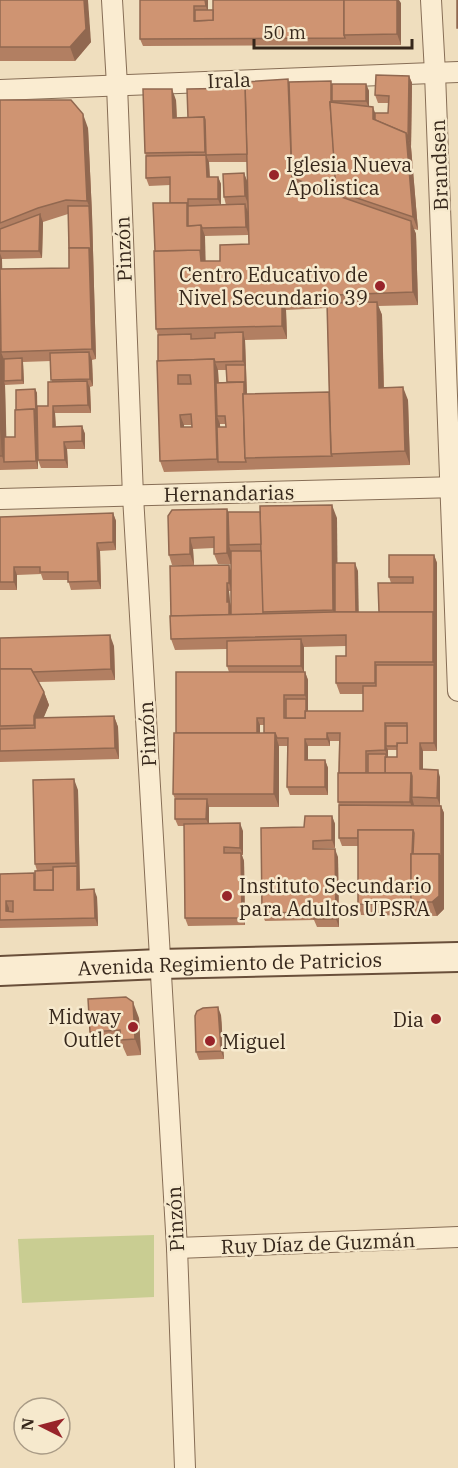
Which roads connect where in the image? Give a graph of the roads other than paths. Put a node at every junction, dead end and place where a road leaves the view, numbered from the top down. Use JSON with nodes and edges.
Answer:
{"nodes":[{"id":1,"x":112,"y":0,"type":"edge"},
{"id":2,"x":431,"y":0,"type":"edge"},
{"id":3,"x":458,"y":72,"type":"edge"},
{"id":4,"x":435,"y":73,"type":"junction"},
{"id":5,"x":117,"y":85,"type":"junction"},
{"id":6,"x":0,"y":90,"type":"edge"},
{"id":7,"x":454,"y":488,"type":"edge"},
{"id":8,"x":133,"y":496,"type":"junction"},
{"id":9,"x":0,"y":499,"type":"edge"},
{"id":10,"x":458,"y":691,"type":"edge"},
{"id":11,"x":458,"y":957,"type":"edge"},
{"id":12,"x":160,"y":964,"type":"junction"},
{"id":13,"x":0,"y":971,"type":"edge"},
{"id":14,"x":458,"y":1237,"type":"edge"},
{"id":15,"x":177,"y":1248,"type":"junction"},
{"id":16,"x":186,"y":1468,"type":"edge"}],
"edges":[{"from":1,"to":5,"type":"street","name":"Pinzón"},
{"from":2,"to":4,"type":"street","name":"Brandsen"},
{"from":3,"to":4,"type":"street","name":"Irala"},
{"from":4,"to":5,"type":"street","name":"Irala"},
{"from":4,"to":7,"type":"street","name":"Brandsen"},
{"from":5,"to":6,"type":"street","name":"Irala"},
{"from":5,"to":8,"type":"street","name":"Pinzón"},
{"from":7,"to":8,"type":"street","name":"Hernandarias"},
{"from":7,"to":10,"type":"street","name":"Brandsen"},
{"from":8,"to":9,"type":"street","name":"Hernandarias"},
{"from":8,"to":12,"type":"street","name":"Pinzón"},
{"from":11,"to":12,"type":"main road","name":"Avenida Regimiento de Patricios"},
{"from":12,"to":13,"type":"main road","name":"Avenida Regimiento de Patricios"},
{"from":12,"to":15,"type":"street","name":"Pinzón"},
{"from":14,"to":15,"type":"street","name":"Ruy Díaz de Guzmán"},
{"from":15,"to":16,"type":"street","name":"Pinzón"}]}
